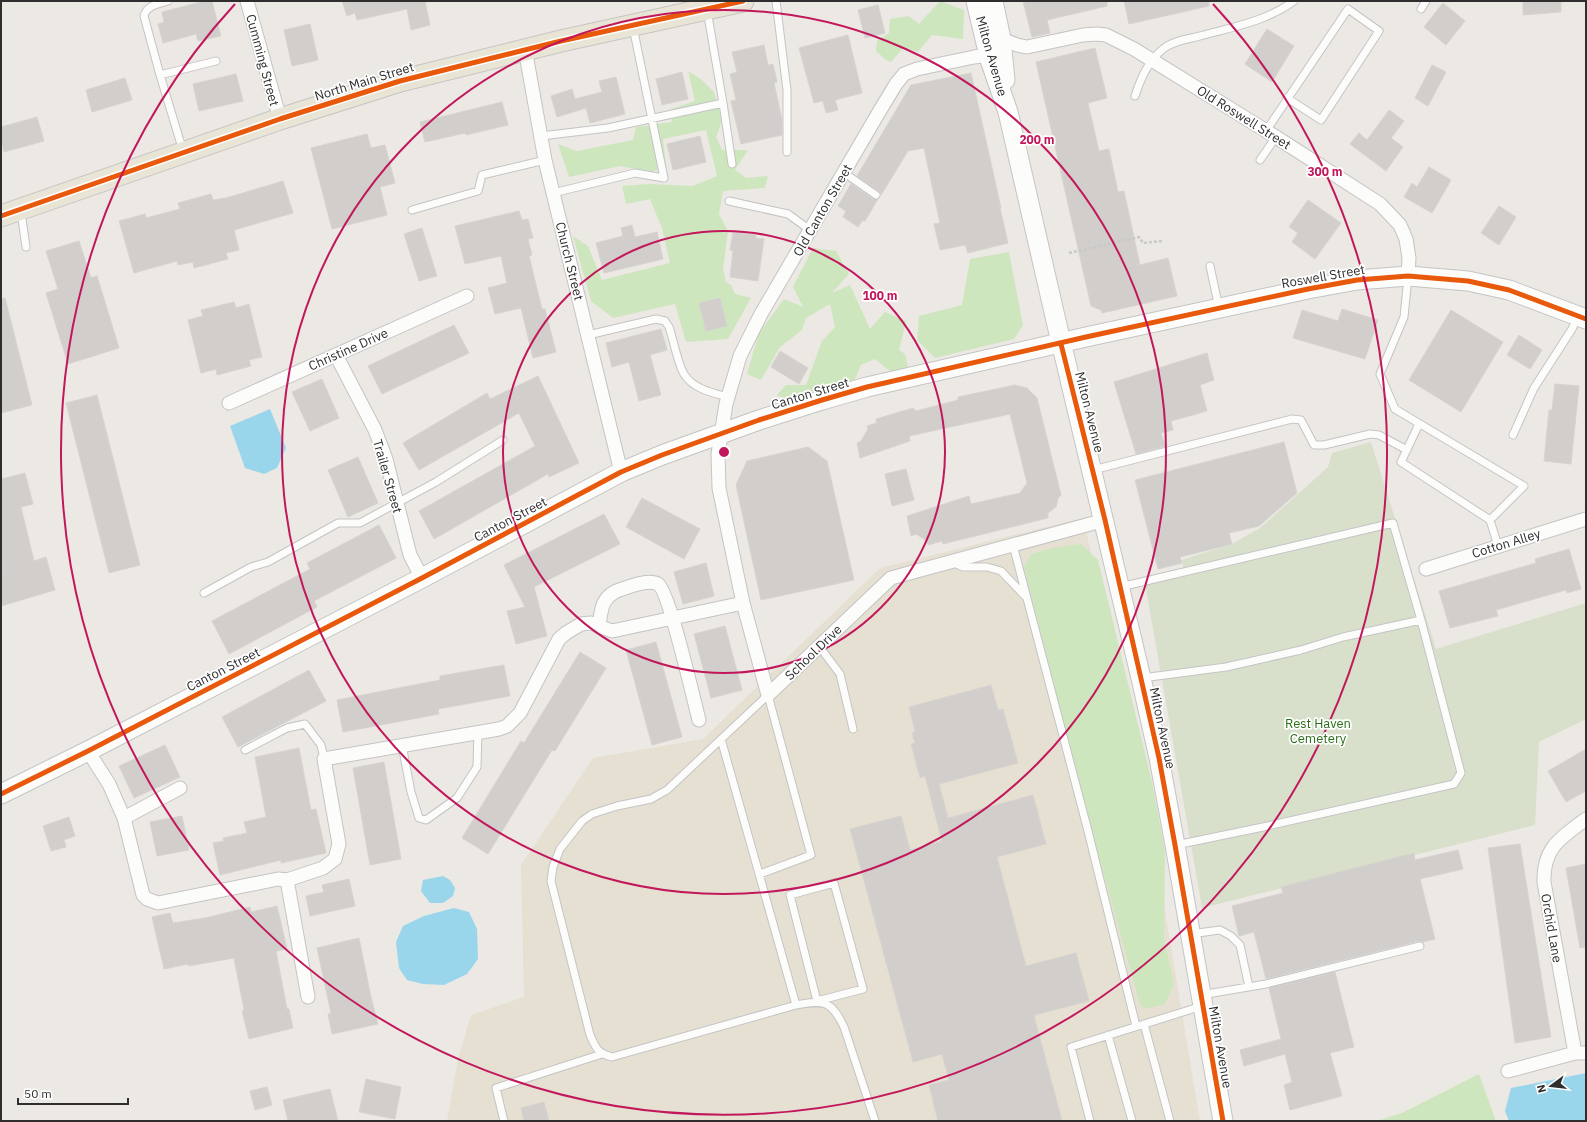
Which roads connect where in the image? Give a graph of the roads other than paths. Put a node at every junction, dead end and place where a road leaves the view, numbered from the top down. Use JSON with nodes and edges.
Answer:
{"nodes":[{"id":1,"x":168,"y":1,"type":"edge"},
{"id":2,"x":247,"y":1,"type":"edge"},
{"id":3,"x":743,"y":1,"type":"edge"},
{"id":4,"x":776,"y":1,"type":"edge"},
{"id":5,"x":976,"y":1,"type":"edge"},
{"id":6,"x":993,"y":1,"type":"edge"},
{"id":7,"x":1294,"y":1,"type":"edge"},
{"id":8,"x":1426,"y":1,"type":"edge"},
{"id":9,"x":707,"y":9,"type":"junction"},
{"id":10,"x":1421,"y":9,"type":"dead end"},
{"id":11,"x":632,"y":25,"type":"junction"},
{"id":12,"x":1001,"y":39,"type":"junction"},
{"id":13,"x":525,"y":49,"type":"junction"},
{"id":14,"x":990,"y":60,"type":"junction"},
{"id":15,"x":216,"y":61,"type":"dead end"},
{"id":16,"x":1152,"y":61,"type":"junction"},
{"id":17,"x":160,"y":75,"type":"junction"},
{"id":18,"x":1135,"y":96,"type":"dead end"},
{"id":19,"x":1287,"y":98,"type":"junction"},
{"id":20,"x":723,"y":103,"type":"junction"},
{"id":21,"x":1008,"y":112,"type":"junction"},
{"id":22,"x":652,"y":119,"type":"junction"},
{"id":23,"x":280,"y":120,"type":"junction"},
{"id":24,"x":1271,"y":134,"type":"junction"},
{"id":25,"x":540,"y":136,"type":"junction"},
{"id":26,"x":788,"y":152,"type":"dead end"},
{"id":27,"x":183,"y":153,"type":"junction"},
{"id":28,"x":545,"y":160,"type":"junction"},
{"id":29,"x":1260,"y":160,"type":"dead end"},
{"id":30,"x":732,"y":164,"type":"dead end"},
{"id":31,"x":843,"y":172,"type":"junction"},
{"id":32,"x":553,"y":193,"type":"junction"},
{"id":33,"x":876,"y":195,"type":"dead end"},
{"id":34,"x":729,"y":200,"type":"dead end"},
{"id":35,"x":20,"y":210,"type":"junction"},
{"id":36,"x":412,"y":210,"type":"dead end"},
{"id":37,"x":1,"y":216,"type":"edge"},
{"id":38,"x":810,"y":230,"type":"junction"},
{"id":39,"x":26,"y":247,"type":"dead end"},
{"id":40,"x":1210,"y":266,"type":"dead end"},
{"id":41,"x":1408,"y":276,"type":"junction"},
{"id":42,"x":467,"y":296,"type":"dead end"},
{"id":43,"x":1219,"y":308,"type":"junction"},
{"id":44,"x":1582,"y":318,"type":"edge"},
{"id":45,"x":588,"y":334,"type":"junction"},
{"id":46,"x":1061,"y":344,"type":"junction"},
{"id":47,"x":336,"y":354,"type":"junction"},
{"id":48,"x":728,"y":397,"type":"junction"},
{"id":49,"x":229,"y":403,"type":"dead end"},
{"id":50,"x":1419,"y":424,"type":"junction"},
{"id":51,"x":721,"y":434,"type":"junction"},
{"id":52,"x":1513,"y":435,"type":"dead end"},
{"id":53,"x":503,"y":440,"type":"dead end"},
{"id":54,"x":1407,"y":450,"type":"junction"},
{"id":55,"x":1092,"y":470,"type":"junction"},
{"id":56,"x":621,"y":472,"type":"junction"},
{"id":57,"x":397,"y":502,"type":"junction"},
{"id":58,"x":1586,"y":518,"type":"edge"},
{"id":59,"x":1104,"y":520,"type":"junction"},
{"id":60,"x":1490,"y":520,"type":"junction"},
{"id":61,"x":1013,"y":545,"type":"junction"},
{"id":62,"x":1498,"y":546,"type":"junction"},
{"id":63,"x":952,"y":562,"type":"junction"},
{"id":64,"x":1426,"y":568,"type":"dead end"},
{"id":65,"x":422,"y":578,"type":"junction"},
{"id":66,"x":1120,"y":587,"type":"junction"},
{"id":67,"x":204,"y":593,"type":"dead end"},
{"id":68,"x":1026,"y":597,"type":"junction"},
{"id":69,"x":743,"y":603,"type":"junction"},
{"id":70,"x":672,"y":618,"type":"junction"},
{"id":71,"x":1421,"y":620,"type":"junction"},
{"id":72,"x":599,"y":627,"type":"junction"},
{"id":73,"x":819,"y":646,"type":"junction"},
{"id":74,"x":1142,"y":678,"type":"junction"},
{"id":75,"x":768,"y":695,"type":"junction"},
{"id":76,"x":699,"y":720,"type":"dead end"},
{"id":77,"x":853,"y":729,"type":"dead end"},
{"id":78,"x":478,"y":732,"type":"junction"},
{"id":79,"x":721,"y":739,"type":"junction"},
{"id":80,"x":402,"y":745,"type":"junction"},
{"id":81,"x":245,"y":750,"type":"dead end"},
{"id":82,"x":88,"y":751,"type":"junction"},
{"id":83,"x":324,"y":759,"type":"junction"},
{"id":84,"x":180,"y":788,"type":"dead end"},
{"id":85,"x":1,"y":794,"type":"edge"},
{"id":86,"x":124,"y":818,"type":"junction"},
{"id":87,"x":1586,"y":819,"type":"edge"},
{"id":88,"x":1175,"y":845,"type":"junction"},
{"id":89,"x":760,"y":874,"type":"junction"},
{"id":90,"x":288,"y":880,"type":"junction"},
{"id":91,"x":1190,"y":934,"type":"junction"},
{"id":92,"x":1420,"y":946,"type":"dead end"},
{"id":93,"x":1249,"y":987,"type":"junction"},
{"id":94,"x":308,"y":997,"type":"dead end"},
{"id":95,"x":1202,"y":1000,"type":"junction"},
{"id":96,"x":817,"y":1001,"type":"junction"},
{"id":97,"x":796,"y":1005,"type":"junction"},
{"id":98,"x":1144,"y":1024,"type":"junction"},
{"id":99,"x":1136,"y":1026,"type":"junction"},
{"id":100,"x":1108,"y":1035,"type":"junction"},
{"id":101,"x":1580,"y":1053,"type":"edge"},
{"id":102,"x":602,"y":1054,"type":"junction"},
{"id":103,"x":1508,"y":1071,"type":"dead end"},
{"id":104,"x":504,"y":1121,"type":"edge"},
{"id":105,"x":875,"y":1121,"type":"edge"},
{"id":106,"x":1090,"y":1121,"type":"edge"},
{"id":107,"x":1132,"y":1121,"type":"edge"},
{"id":108,"x":1170,"y":1121,"type":"edge"},
{"id":109,"x":1222,"y":1121,"type":"edge"}],
"edges":[{"from":1,"to":17,"type":"lane"},
{"from":2,"to":23,"type":"street","name":"Cumming Street"},
{"from":3,"to":9,"type":"main road","name":"North Main Street"},
{"from":4,"to":26,"type":"lane"},
{"from":5,"to":14,"type":"street","name":"Milton Avenue"},
{"from":6,"to":12,"type":"street","name":"Milton Avenue"},
{"from":7,"to":16,"type":"lane"},
{"from":8,"to":10,"type":"lane"},
{"from":9,"to":11,"type":"main road","name":"North Main Street"},
{"from":9,"to":20,"type":"lane"},
{"from":11,"to":13,"type":"main road","name":"North Main Street"},
{"from":11,"to":22,"type":"lane"},
{"from":12,"to":16,"type":"street","name":"Old Roswell Street"},
{"from":12,"to":21,"type":"street","name":"Milton Avenue"},
{"from":13,"to":23,"type":"main road","name":"North Main Street"},
{"from":13,"to":25,"type":"street","name":"Church Street"},
{"from":14,"to":21,"type":"street","name":"Milton Avenue"},
{"from":14,"to":31,"type":"street","name":"Old Canton Street"},
{"from":15,"to":17,"type":"lane"},
{"from":16,"to":18,"type":"lane"},
{"from":16,"to":24,"type":"street","name":"Old Roswell Street"},
{"from":17,"to":27,"type":"lane"},
{"from":19,"to":19,"type":"lane"},
{"from":19,"to":24,"type":"lane"},
{"from":20,"to":22,"type":"lane"},
{"from":20,"to":30,"type":"lane"},
{"from":21,"to":46,"type":"street","name":"Milton Avenue"},
{"from":22,"to":25,"type":"lane"},
{"from":22,"to":32,"type":"lane"},
{"from":23,"to":27,"type":"main road","name":"North Main Street"},
{"from":24,"to":29,"type":"lane"},
{"from":24,"to":41,"type":"street","name":"Old Roswell Street"},
{"from":25,"to":28,"type":"street","name":"Church Street"},
{"from":27,"to":35,"type":"main road","name":"North Main Street"},
{"from":28,"to":32,"type":"street","name":"Church Street"},
{"from":28,"to":36,"type":"lane"},
{"from":31,"to":33,"type":"lane"},
{"from":31,"to":38,"type":"street","name":"Old Canton Street"},
{"from":32,"to":45,"type":"street","name":"Church Street"},
{"from":34,"to":38,"type":"lane"},
{"from":35,"to":37,"type":"main road","name":"North Main Street"},
{"from":35,"to":39,"type":"lane"},
{"from":38,"to":48,"type":"street","name":"Old Canton Street"},
{"from":40,"to":43,"type":"lane"},
{"from":41,"to":43,"type":"street","name":"Roswell Street"},
{"from":41,"to":44,"type":"street","name":"Roswell Street"},
{"from":41,"to":50,"type":"lane"},
{"from":42,"to":47,"type":"street","name":"Christine Drive"},
{"from":43,"to":46,"type":"street","name":"Roswell Street"},
{"from":44,"to":52,"type":"lane"},
{"from":45,"to":48,"type":"lane"},
{"from":45,"to":56,"type":"street","name":"Church Street"},
{"from":46,"to":51,"type":"street","name":"Canton Street"},
{"from":46,"to":55,"type":"street","name":"Milton Avenue"},
{"from":47,"to":49,"type":"street","name":"Christine Drive"},
{"from":47,"to":57,"type":"street","name":"Trailer Street"},
{"from":48,"to":51,"type":"street","name":"Old Canton Street"},
{"from":50,"to":54,"type":"lane"},
{"from":50,"to":60,"type":"lane"},
{"from":51,"to":56,"type":"street","name":"Canton Street"},
{"from":51,"to":69,"type":"street","name":"School Drive"},
{"from":53,"to":57,"type":"lane"},
{"from":54,"to":55,"type":"lane"},
{"from":54,"to":60,"type":"lane"},
{"from":55,"to":59,"type":"street","name":"Milton Avenue"},
{"from":56,"to":65,"type":"street","name":"Canton Street"},
{"from":57,"to":65,"type":"street","name":"Trailer Street"},
{"from":57,"to":67,"type":"lane"},
{"from":58,"to":62,"type":"street","name":"Cotton Alley"},
{"from":59,"to":61,"type":"street","name":"School Drive"},
{"from":59,"to":66,"type":"street","name":"Milton Avenue"},
{"from":60,"to":62,"type":"lane"},
{"from":61,"to":63,"type":"street","name":"School Drive"},
{"from":61,"to":68,"type":"lane"},
{"from":62,"to":64,"type":"street","name":"Cotton Alley"},
{"from":63,"to":68,"type":"lane"},
{"from":63,"to":73,"type":"street","name":"School Drive"},
{"from":65,"to":82,"type":"street","name":"Canton Street"},
{"from":66,"to":71,"type":"lane"},
{"from":66,"to":74,"type":"street","name":"Milton Avenue"},
{"from":68,"to":99,"type":"lane"},
{"from":69,"to":70,"type":"street"},
{"from":69,"to":75,"type":"street","name":"School Drive"},
{"from":70,"to":72,"type":"street"},
{"from":70,"to":72,"type":"street"},
{"from":70,"to":76,"type":"street"},
{"from":71,"to":74,"type":"lane"},
{"from":71,"to":88,"type":"lane"},
{"from":72,"to":78,"type":"street"},
{"from":73,"to":75,"type":"street","name":"School Drive"},
{"from":73,"to":77,"type":"lane"},
{"from":74,"to":88,"type":"street","name":"Milton Avenue"},
{"from":75,"to":79,"type":"lane"},
{"from":75,"to":89,"type":"lane"},
{"from":78,"to":80,"type":"street"},
{"from":78,"to":80,"type":"lane"},
{"from":79,"to":89,"type":"lane"},
{"from":79,"to":102,"type":"lane"},
{"from":80,"to":83,"type":"street"},
{"from":81,"to":83,"type":"lane"},
{"from":82,"to":85,"type":"street","name":"Canton Street"},
{"from":82,"to":86,"type":"street"},
{"from":83,"to":90,"type":"street"},
{"from":84,"to":86,"type":"street"},
{"from":86,"to":90,"type":"street"},
{"from":87,"to":101,"type":"street","name":"Orchid Lane"},
{"from":88,"to":91,"type":"street","name":"Milton Avenue"},
{"from":89,"to":97,"type":"lane"},
{"from":90,"to":94,"type":"street"},
{"from":91,"to":93,"type":"lane"},
{"from":91,"to":95,"type":"street","name":"Milton Avenue"},
{"from":92,"to":93,"type":"lane"},
{"from":93,"to":95,"type":"lane"},
{"from":95,"to":98,"type":"lane"},
{"from":95,"to":109,"type":"street","name":"Milton Avenue"},
{"from":96,"to":96,"type":"lane"},
{"from":96,"to":97,"type":"lane"},
{"from":96,"to":105,"type":"lane"},
{"from":97,"to":102,"type":"lane"},
{"from":98,"to":99,"type":"lane"},
{"from":98,"to":108,"type":"lane"},
{"from":99,"to":100,"type":"lane"},
{"from":100,"to":106,"type":"lane"},
{"from":100,"to":107,"type":"lane"},
{"from":101,"to":103,"type":"street"},
{"from":102,"to":104,"type":"lane"}]}
